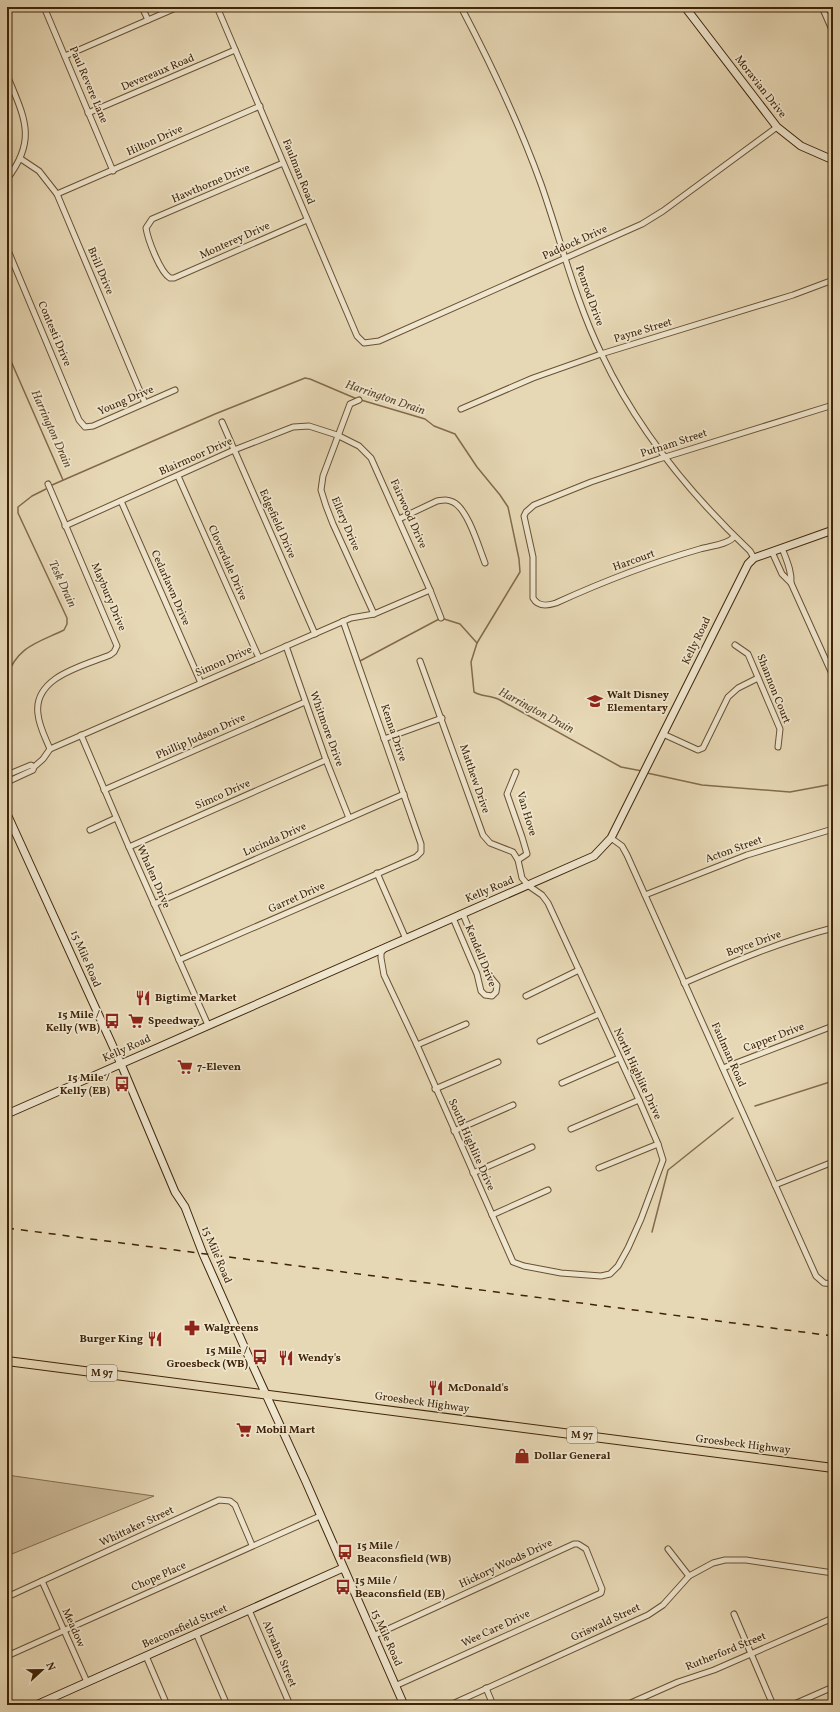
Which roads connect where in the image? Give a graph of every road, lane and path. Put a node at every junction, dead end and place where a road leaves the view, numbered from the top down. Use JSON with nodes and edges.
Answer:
{"nodes":[{"id":1,"x":44,"y":7,"type":"edge"},
{"id":2,"x":142,"y":7,"type":"edge"},
{"id":3,"x":178,"y":7,"type":"edge"},
{"id":4,"x":217,"y":7,"type":"edge"},
{"id":5,"x":461,"y":7,"type":"edge"},
{"id":6,"x":686,"y":7,"type":"edge"},
{"id":7,"x":822,"y":7,"type":"edge"},
{"id":8,"x":148,"y":20,"type":"junction"},
{"id":9,"x":833,"y":32,"type":"edge"},
{"id":10,"x":235,"y":50,"type":"junction"},
{"id":11,"x":65,"y":56,"type":"junction"},
{"id":12,"x":7,"y":75,"type":"edge"},
{"id":13,"x":260,"y":106,"type":"junction"},
{"id":14,"x":88,"y":113,"type":"junction"},
{"id":15,"x":777,"y":127,"type":"junction"},
{"id":16,"x":21,"y":159,"type":"junction"},
{"id":17,"x":833,"y":160,"type":"edge"},
{"id":18,"x":283,"y":163,"type":"junction"},
{"id":19,"x":112,"y":171,"type":"junction"},
{"id":20,"x":7,"y":179,"type":"edge"},
{"id":21,"x":57,"y":194,"type":"junction"},
{"id":22,"x":307,"y":220,"type":"junction"},
{"id":23,"x":7,"y":248,"type":"edge"},
{"id":24,"x":566,"y":259,"type":"junction"},
{"id":25,"x":170,"y":278,"type":"joint"},
{"id":26,"x":833,"y":280,"type":"edge"},
{"id":27,"x":364,"y":343,"type":"joint"},
{"id":28,"x":601,"y":354,"type":"junction"},
{"id":29,"x":175,"y":390,"type":"dead end"},
{"id":30,"x":359,"y":400,"type":"dead end"},
{"id":31,"x":145,"y":404,"type":"junction"},
{"id":32,"x":833,"y":405,"type":"edge"},
{"id":33,"x":461,"y":409,"type":"dead end"},
{"id":34,"x":222,"y":422,"type":"dead end"},
{"id":35,"x":85,"y":427,"type":"joint"},
{"id":36,"x":337,"y":435,"type":"junction"},
{"id":37,"x":234,"y":450,"type":"junction"},
{"id":38,"x":664,"y":457,"type":"junction"},
{"id":39,"x":178,"y":476,"type":"junction"},
{"id":40,"x":48,"y":484,"type":"dead end"},
{"id":41,"x":121,"y":501,"type":"junction"},
{"id":42,"x":399,"y":519,"type":"junction"},
{"id":43,"x":65,"y":526,"type":"junction"},
{"id":44,"x":833,"y":530,"type":"edge"},
{"id":45,"x":734,"y":536,"type":"junction"},
{"id":46,"x":782,"y":548,"type":"junction"},
{"id":47,"x":772,"y":552,"type":"junction"},
{"id":48,"x":754,"y":558,"type":"junction"},
{"id":49,"x":485,"y":563,"type":"dead end"},
{"id":50,"x":791,"y":583,"type":"junction"},
{"id":51,"x":430,"y":590,"type":"junction"},
{"id":52,"x":540,"y":604,"type":"joint"},
{"id":53,"x":374,"y":614,"type":"junction"},
{"id":54,"x":441,"y":618,"type":"dead end"},
{"id":55,"x":343,"y":621,"type":"junction"},
{"id":56,"x":315,"y":634,"type":"junction"},
{"id":57,"x":734,"y":644,"type":"dead end"},
{"id":58,"x":286,"y":646,"type":"junction"},
{"id":59,"x":259,"y":658,"type":"junction"},
{"id":60,"x":420,"y":662,"type":"dead end"},
{"id":61,"x":833,"y":676,"type":"edge"},
{"id":62,"x":758,"y":678,"type":"junction"},
{"id":63,"x":201,"y":683,"type":"junction"},
{"id":64,"x":305,"y":702,"type":"junction"},
{"id":65,"x":442,"y":718,"type":"junction"},
{"id":66,"x":663,"y":734,"type":"junction"},
{"id":67,"x":81,"y":735,"type":"junction"},
{"id":68,"x":384,"y":739,"type":"junction"},
{"id":69,"x":778,"y":747,"type":"dead end"},
{"id":70,"x":50,"y":749,"type":"junction"},
{"id":71,"x":326,"y":760,"type":"junction"},
{"id":72,"x":34,"y":767,"type":"junction"},
{"id":73,"x":516,"y":772,"type":"dead end"},
{"id":74,"x":7,"y":775,"type":"edge"},
{"id":75,"x":7,"y":782,"type":"edge"},
{"id":76,"x":104,"y":790,"type":"junction"},
{"id":77,"x":404,"y":794,"type":"junction"},
{"id":78,"x":7,"y":814,"type":"edge"},
{"id":79,"x":116,"y":818,"type":"junction"},
{"id":80,"x":349,"y":818,"type":"junction"},
{"id":81,"x":833,"y":829,"type":"edge"},
{"id":82,"x":90,"y":830,"type":"dead end"},
{"id":83,"x":612,"y":838,"type":"junction"},
{"id":84,"x":129,"y":847,"type":"junction"},
{"id":85,"x":421,"y":852,"type":"joint"},
{"id":86,"x":518,"y":860,"type":"junction"},
{"id":87,"x":377,"y":874,"type":"junction"},
{"id":88,"x":529,"y":886,"type":"junction"},
{"id":89,"x":645,"y":895,"type":"junction"},
{"id":90,"x":154,"y":904,"type":"junction"},
{"id":91,"x":463,"y":914,"type":"junction"},
{"id":92,"x":453,"y":918,"type":"junction"},
{"id":93,"x":833,"y":928,"type":"edge"},
{"id":94,"x":406,"y":939,"type":"junction"},
{"id":95,"x":384,"y":948,"type":"junction"},
{"id":96,"x":179,"y":960,"type":"junction"},
{"id":97,"x":579,"y":970,"type":"junction"},
{"id":98,"x":684,"y":983,"type":"junction"},
{"id":99,"x":526,"y":996,"type":"dead end"},
{"id":100,"x":598,"y":1014,"type":"junction"},
{"id":101,"x":466,"y":1024,"type":"dead end"},
{"id":102,"x":208,"y":1026,"type":"junction"},
{"id":103,"x":833,"y":1026,"type":"edge"},
{"id":104,"x":540,"y":1041,"type":"dead end"},
{"id":105,"x":417,"y":1045,"type":"junction"},
{"id":106,"x":619,"y":1058,"type":"junction"},
{"id":107,"x":498,"y":1062,"type":"dead end"},
{"id":108,"x":120,"y":1064,"type":"junction"},
{"id":109,"x":723,"y":1068,"type":"junction"},
{"id":110,"x":562,"y":1082,"type":"dead end"},
{"id":111,"x":435,"y":1089,"type":"junction"},
{"id":112,"x":639,"y":1100,"type":"junction"},
{"id":113,"x":513,"y":1105,"type":"dead end"},
{"id":114,"x":7,"y":1114,"type":"edge"},
{"id":115,"x":571,"y":1129,"type":"dead end"},
{"id":116,"x":454,"y":1131,"type":"junction"},
{"id":117,"x":658,"y":1144,"type":"junction"},
{"id":118,"x":532,"y":1147,"type":"dead end"},
{"id":119,"x":833,"y":1162,"type":"edge"},
{"id":120,"x":599,"y":1168,"type":"dead end"},
{"id":121,"x":473,"y":1172,"type":"junction"},
{"id":122,"x":775,"y":1185,"type":"junction"},
{"id":123,"x":548,"y":1190,"type":"dead end"},
{"id":124,"x":492,"y":1215,"type":"junction"},
{"id":125,"x":606,"y":1276,"type":"joint"},
{"id":126,"x":833,"y":1284,"type":"edge"},
{"id":127,"x":7,"y":1361,"type":"edge"},
{"id":128,"x":264,"y":1394,"type":"junction"},
{"id":129,"x":833,"y":1468,"type":"edge"},
{"id":130,"x":320,"y":1516,"type":"junction"},
{"id":131,"x":252,"y":1545,"type":"junction"},
{"id":132,"x":668,"y":1549,"type":"dead end"},
{"id":133,"x":342,"y":1568,"type":"junction"},
{"id":134,"x":833,"y":1573,"type":"edge"},
{"id":135,"x":689,"y":1576,"type":"junction"},
{"id":136,"x":42,"y":1581,"type":"junction"},
{"id":137,"x":602,"y":1589,"type":"joint"},
{"id":138,"x":7,"y":1597,"type":"edge"},
{"id":139,"x":249,"y":1610,"type":"junction"},
{"id":140,"x":734,"y":1614,"type":"dead end"},
{"id":141,"x":833,"y":1618,"type":"edge"},
{"id":142,"x":64,"y":1631,"type":"junction"},
{"id":143,"x":196,"y":1633,"type":"junction"},
{"id":144,"x":373,"y":1636,"type":"junction"},
{"id":145,"x":751,"y":1654,"type":"junction"},
{"id":146,"x":7,"y":1656,"type":"edge"},
{"id":147,"x":146,"y":1656,"type":"junction"},
{"id":148,"x":87,"y":1682,"type":"junction"},
{"id":149,"x":395,"y":1686,"type":"junction"},
{"id":150,"x":833,"y":1687,"type":"edge"},
{"id":151,"x":486,"y":1688,"type":"junction"},
{"id":152,"x":36,"y":1705,"type":"edge"},
{"id":153,"x":167,"y":1705,"type":"edge"},
{"id":154,"x":227,"y":1705,"type":"edge"},
{"id":155,"x":290,"y":1705,"type":"edge"},
{"id":156,"x":404,"y":1705,"type":"edge"},
{"id":157,"x":450,"y":1705,"type":"edge"},
{"id":158,"x":493,"y":1705,"type":"edge"},
{"id":159,"x":626,"y":1705,"type":"edge"},
{"id":160,"x":773,"y":1705,"type":"edge"},
{"id":161,"x":792,"y":1705,"type":"edge"}],
"edges":[{"from":1,"to":11,"type":"street","name":"Paul Revere Lane"},
{"from":2,"to":8,"type":"street"},
{"from":3,"to":8,"type":"street"},
{"from":4,"to":10,"type":"street","name":"Faulman Road"},
{"from":5,"to":24,"type":"street","name":"Penrod Drive"},
{"from":6,"to":15,"type":"street","name":"Moravian Drive"},
{"from":7,"to":9,"type":"street"},
{"from":8,"to":11,"type":"street"},
{"from":10,"to":13,"type":"street","name":"Faulman Road"},
{"from":10,"to":14,"type":"street","name":"Devereaux Road"},
{"from":11,"to":14,"type":"street","name":"Paul Revere Lane"},
{"from":12,"to":16,"type":"street"},
{"from":13,"to":18,"type":"street","name":"Faulman Road"},
{"from":13,"to":19,"type":"street","name":"Hilton Drive"},
{"from":14,"to":19,"type":"street","name":"Paul Revere Lane"},
{"from":15,"to":17,"type":"street","name":"Moravian Drive"},
{"from":15,"to":24,"type":"street","name":"Paddock Drive"},
{"from":16,"to":20,"type":"street"},
{"from":16,"to":21,"type":"street","name":"Brill Drive"},
{"from":18,"to":22,"type":"street","name":"Faulman Road"},
{"from":18,"to":25,"type":"street","name":"Hawthorne Drive"},
{"from":19,"to":21,"type":"street","name":"Hilton Drive"},
{"from":21,"to":31,"type":"street","name":"Brill Drive"},
{"from":22,"to":25,"type":"street","name":"Monterey Drive"},
{"from":22,"to":27,"type":"street","name":"Faulman Road"},
{"from":23,"to":35,"type":"street","name":"Contesti Drive"},
{"from":24,"to":27,"type":"street","name":"Paddock Drive"},
{"from":24,"to":28,"type":"street","name":"Penrod Drive"},
{"from":26,"to":28,"type":"street","name":"Payne Street"},
{"from":28,"to":33,"type":"street","name":"Payne Street"},
{"from":28,"to":38,"type":"street","name":"Penrod Drive"},
{"from":29,"to":31,"type":"street","name":"Young Drive"},
{"from":30,"to":36,"type":"street","name":"Ellery Drive"},
{"from":31,"to":35,"type":"street","name":"Young Drive"},
{"from":32,"to":38,"type":"street","name":"Putnam Street"},
{"from":34,"to":37,"type":"street","name":"Edgefield Drive"},
{"from":36,"to":37,"type":"street","name":"Blairmoor Drive"},
{"from":36,"to":42,"type":"street","name":"Fairwood Drive"},
{"from":36,"to":53,"type":"street","name":"Ellery Drive"},
{"from":37,"to":39,"type":"street","name":"Blairmoor Drive"},
{"from":37,"to":56,"type":"street","name":"Edgefield Drive"},
{"from":38,"to":45,"type":"street","name":"Penrod Drive"},
{"from":38,"to":52,"type":"street","name":"Putnam Street"},
{"from":39,"to":41,"type":"street","name":"Blairmoor Drive"},
{"from":39,"to":59,"type":"street","name":"Cloverdale Drive"},
{"from":40,"to":43,"type":"street","name":"Maybury Drive"},
{"from":41,"to":43,"type":"street","name":"Blairmoor Drive"},
{"from":41,"to":63,"type":"street","name":"Cedarlawn Drive"},
{"from":42,"to":49,"type":"street"},
{"from":42,"to":51,"type":"street","name":"Fairwood Drive"},
{"from":43,"to":70,"type":"street","name":"Maybury Drive"},
{"from":44,"to":46,"type":"street"},
{"from":45,"to":48,"type":"street","name":"Penrod Drive"},
{"from":45,"to":52,"type":"street","name":"Harcourt"},
{"from":46,"to":47,"type":"street"},
{"from":46,"to":50,"type":"street"},
{"from":47,"to":48,"type":"street"},
{"from":47,"to":50,"type":"street"},
{"from":48,"to":66,"type":"street","name":"Kelly Road"},
{"from":50,"to":61,"type":"street"},
{"from":51,"to":53,"type":"street","name":"Simon Drive"},
{"from":51,"to":54,"type":"street","name":"Fairwood Drive"},
{"from":53,"to":55,"type":"street","name":"Simon Drive"},
{"from":55,"to":56,"type":"street","name":"Simon Drive"},
{"from":55,"to":68,"type":"street","name":"Kenna Drive"},
{"from":56,"to":58,"type":"street","name":"Simon Drive"},
{"from":57,"to":62,"type":"street","name":"Shannon Court"},
{"from":58,"to":59,"type":"street","name":"Simon Drive"},
{"from":58,"to":64,"type":"street","name":"Whitmore Drive"},
{"from":59,"to":63,"type":"street","name":"Simon Drive"},
{"from":60,"to":65,"type":"street","name":"Matthew Drive"},
{"from":62,"to":66,"type":"street"},
{"from":62,"to":69,"type":"street","name":"Shannon Court"},
{"from":63,"to":67,"type":"street","name":"Simon Drive"},
{"from":64,"to":71,"type":"street","name":"Whitmore Drive"},
{"from":64,"to":76,"type":"street","name":"Phillip Judson Drive"},
{"from":65,"to":68,"type":"street"},
{"from":65,"to":86,"type":"street","name":"Matthew Drive"},
{"from":66,"to":83,"type":"street","name":"Kelly Road"},
{"from":67,"to":70,"type":"street","name":"Simon Drive"},
{"from":67,"to":76,"type":"street","name":"Whalen Drive"},
{"from":68,"to":77,"type":"street","name":"Kenna Drive"},
{"from":70,"to":72,"type":"street","name":"Simon Drive"},
{"from":71,"to":80,"type":"street","name":"Whitmore Drive"},
{"from":71,"to":84,"type":"street","name":"Simco Drive"},
{"from":72,"to":74,"type":"street"},
{"from":72,"to":75,"type":"street","name":"Simon Drive"},
{"from":73,"to":86,"type":"street","name":"Van Hove"},
{"from":76,"to":79,"type":"street","name":"Whalen Drive"},
{"from":77,"to":80,"type":"street","name":"Lucinda Drive"},
{"from":77,"to":85,"type":"street","name":"Kenna Drive"},
{"from":78,"to":108,"type":"street","name":"15 Mile Road"},
{"from":79,"to":82,"type":"street"},
{"from":79,"to":84,"type":"street","name":"Whalen Drive"},
{"from":80,"to":90,"type":"street","name":"Lucinda Drive"},
{"from":81,"to":89,"type":"street","name":"Acton Street"},
{"from":83,"to":88,"type":"street","name":"Kelly Road"},
{"from":83,"to":89,"type":"street","name":"Faulman Road"},
{"from":84,"to":90,"type":"street","name":"Whalen Drive"},
{"from":85,"to":87,"type":"street","name":"Garret Drive"},
{"from":86,"to":88,"type":"street"},
{"from":87,"to":94,"type":"street"},
{"from":87,"to":96,"type":"street","name":"Garret Drive"},
{"from":88,"to":91,"type":"street","name":"Kelly Road"},
{"from":88,"to":97,"type":"street","name":"North Highlite Drive"},
{"from":89,"to":98,"type":"street","name":"Faulman Road"},
{"from":90,"to":96,"type":"street","name":"Whalen Drive"},
{"from":91,"to":92,"type":"street","name":"Kelly Road"},
{"from":91,"to":92,"type":"street","name":"Kendell Drive"},
{"from":92,"to":94,"type":"street","name":"Kelly Road"},
{"from":93,"to":98,"type":"street","name":"Boyce Drive"},
{"from":94,"to":95,"type":"street","name":"Kelly Road"},
{"from":95,"to":102,"type":"street","name":"Kelly Road"},
{"from":95,"to":105,"type":"street","name":"South Highlite Drive"},
{"from":96,"to":102,"type":"street","name":"Whalen Drive"},
{"from":97,"to":99,"type":"street"},
{"from":97,"to":100,"type":"street","name":"North Highlite Drive"},
{"from":98,"to":109,"type":"street","name":"Faulman Road"},
{"from":100,"to":104,"type":"street"},
{"from":100,"to":106,"type":"street","name":"North Highlite Drive"},
{"from":101,"to":105,"type":"street"},
{"from":102,"to":108,"type":"street","name":"Kelly Road"},
{"from":103,"to":109,"type":"street","name":"Capper Drive"},
{"from":105,"to":111,"type":"street","name":"South Highlite Drive"},
{"from":106,"to":110,"type":"street"},
{"from":106,"to":112,"type":"street","name":"North Highlite Drive"},
{"from":107,"to":111,"type":"street"},
{"from":108,"to":114,"type":"street","name":"Kelly Road"},
{"from":108,"to":128,"type":"street","name":"15 Mile Road"},
{"from":109,"to":122,"type":"street","name":"Faulman Road"},
{"from":111,"to":116,"type":"street","name":"South Highlite Drive"},
{"from":112,"to":115,"type":"street"},
{"from":112,"to":117,"type":"street","name":"North Highlite Drive"},
{"from":113,"to":116,"type":"street"},
{"from":116,"to":121,"type":"street","name":"South Highlite Drive"},
{"from":117,"to":120,"type":"street"},
{"from":117,"to":125,"type":"street","name":"North Highlite Drive"},
{"from":118,"to":121,"type":"street"},
{"from":119,"to":122,"type":"street"},
{"from":121,"to":124,"type":"street","name":"South Highlite Drive"},
{"from":122,"to":126,"type":"street","name":"Faulman Road"},
{"from":123,"to":124,"type":"street"},
{"from":124,"to":125,"type":"street","name":"South Highlite Drive"},
{"from":127,"to":128,"type":"main road","name":"Groesbeck Highway","number":"M 97"},
{"from":128,"to":129,"type":"main road","name":"Groesbeck Highway","number":"M 97"},
{"from":128,"to":130,"type":"street","name":"15 Mile Road"},
{"from":130,"to":131,"type":"street","name":"Chope Place"},
{"from":130,"to":133,"type":"street","name":"15 Mile Road"},
{"from":131,"to":136,"type":"street","name":"Whittaker Street"},
{"from":131,"to":142,"type":"street","name":"Chope Place"},
{"from":132,"to":135,"type":"street"},
{"from":133,"to":139,"type":"street","name":"Beaconsfield Street"},
{"from":133,"to":144,"type":"street","name":"15 Mile Road"},
{"from":134,"to":135,"type":"street","name":"Griswald Street"},
{"from":135,"to":151,"type":"street","name":"Griswald Street"},
{"from":136,"to":138,"type":"street","name":"Whittaker Street"},
{"from":136,"to":142,"type":"street","name":"Meadow"},
{"from":137,"to":144,"type":"street","name":"Hickory Woods Drive"},
{"from":137,"to":149,"type":"street","name":"Wee Care Drive"},
{"from":139,"to":143,"type":"street","name":"Beaconsfield Street"},
{"from":139,"to":155,"type":"street","name":"Abrahm Street"},
{"from":140,"to":145,"type":"street"},
{"from":141,"to":145,"type":"street","name":"Rutherford Street"},
{"from":142,"to":146,"type":"street","name":"Chope Place"},
{"from":142,"to":148,"type":"street","name":"Meadow"},
{"from":143,"to":147,"type":"street","name":"Beaconsfield Street"},
{"from":143,"to":154,"type":"street"},
{"from":144,"to":149,"type":"street","name":"15 Mile Road"},
{"from":145,"to":159,"type":"street","name":"Rutherford Street"},
{"from":145,"to":160,"type":"street"},
{"from":147,"to":148,"type":"street","name":"Beaconsfield Street"},
{"from":147,"to":153,"type":"street"},
{"from":148,"to":152,"type":"street","name":"Beaconsfield Street"},
{"from":149,"to":156,"type":"street","name":"15 Mile Road"},
{"from":150,"to":161,"type":"street"},
{"from":151,"to":157,"type":"street","name":"Griswald Street"},
{"from":151,"to":158,"type":"street"}]}
